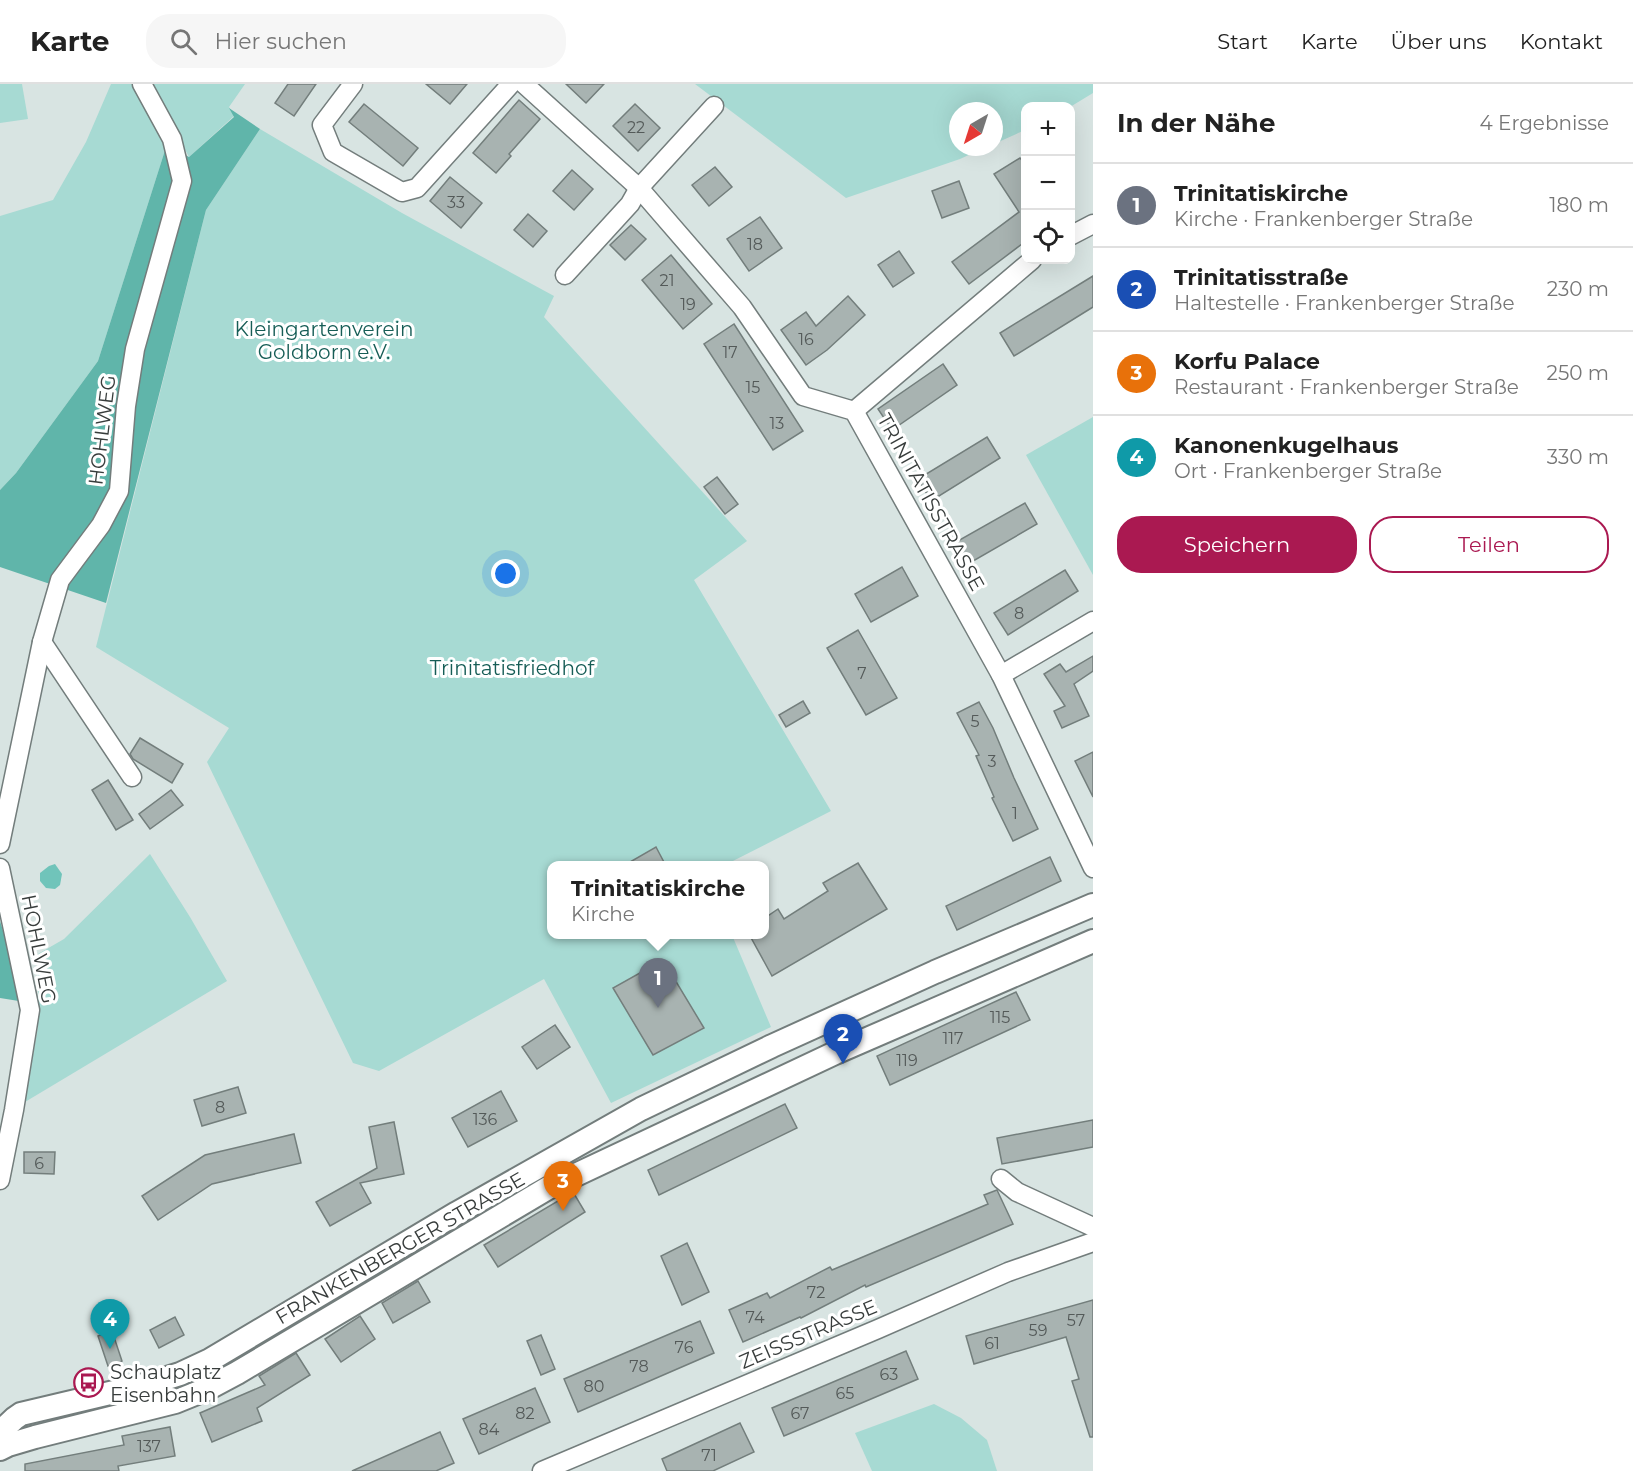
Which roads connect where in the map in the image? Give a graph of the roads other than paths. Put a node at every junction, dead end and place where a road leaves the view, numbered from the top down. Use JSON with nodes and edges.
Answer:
{"nodes":[{"id":1,"x":142,"y":84,"type":"edge"},
{"id":2,"x":352,"y":84,"type":"edge"},
{"id":3,"x":512,"y":84,"type":"edge"},
{"id":4,"x":524,"y":84,"type":"edge"},
{"id":5,"x":714,"y":106,"type":"dead end"},
{"id":6,"x":639,"y":188,"type":"junction"},
{"id":7,"x":1093,"y":224,"type":"edge"},
{"id":8,"x":1075,"y":234,"type":"edge"},
{"id":9,"x":1027,"y":264,"type":"edge"},
{"id":10,"x":565,"y":275,"type":"dead end"},
{"id":11,"x":854,"y":411,"type":"junction"},
{"id":12,"x":1093,"y":621,"type":"edge"},
{"id":13,"x":42,"y":642,"type":"junction"},
{"id":14,"x":1001,"y":675,"type":"junction"},
{"id":15,"x":132,"y":777,"type":"dead end"},
{"id":16,"x":0,"y":844,"type":"edge"},
{"id":17,"x":0,"y":868,"type":"edge"},
{"id":18,"x":1093,"y":868,"type":"edge"},
{"id":19,"x":1093,"y":905,"type":"edge"},
{"id":20,"x":1093,"y":941,"type":"edge"},
{"id":21,"x":7,"y":1107,"type":"edge"},
{"id":22,"x":1001,"y":1179,"type":"dead end"},
{"id":23,"x":0,"y":1180,"type":"edge"},
{"id":24,"x":1093,"y":1227,"type":"edge"},
{"id":25,"x":1093,"y":1242,"type":"edge"},
{"id":26,"x":0,"y":1437,"type":"edge"},
{"id":27,"x":0,"y":1449,"type":"edge"},
{"id":28,"x":542,"y":1471,"type":"edge"}],
"edges":[{"from":1,"to":13,"type":"street","name":"HOHLWEG"},
{"from":2,"to":3,"type":"street"},
{"from":4,"to":6,"type":"street","name":"TRINITATISSTRASSE"},
{"from":5,"to":6,"type":"street"},
{"from":6,"to":10,"type":"street"},
{"from":6,"to":11,"type":"street","name":"TRINITATISSTRASSE"},
{"from":7,"to":8,"type":"street"},
{"from":9,"to":11,"type":"street"},
{"from":11,"to":14,"type":"street","name":"TRINITATISSTRASSE"},
{"from":12,"to":14,"type":"street"},
{"from":13,"to":15,"type":"street"},
{"from":13,"to":16,"type":"street","name":"HOHLWEG"},
{"from":14,"to":18,"type":"street","name":"TRINITATISSTRASSE"},
{"from":17,"to":21,"type":"street","name":"HOHLWEG"},
{"from":19,"to":26,"type":"main road","name":"FRANKENBERGER STRASSE"},
{"from":20,"to":27,"type":"main road","name":"FRANKENBERGER STRASSE"},
{"from":21,"to":23,"type":"street","name":"HOHLWEG"},
{"from":22,"to":24,"type":"street"},
{"from":25,"to":28,"type":"street","name":"ZEISSSTRASSE"}]}
